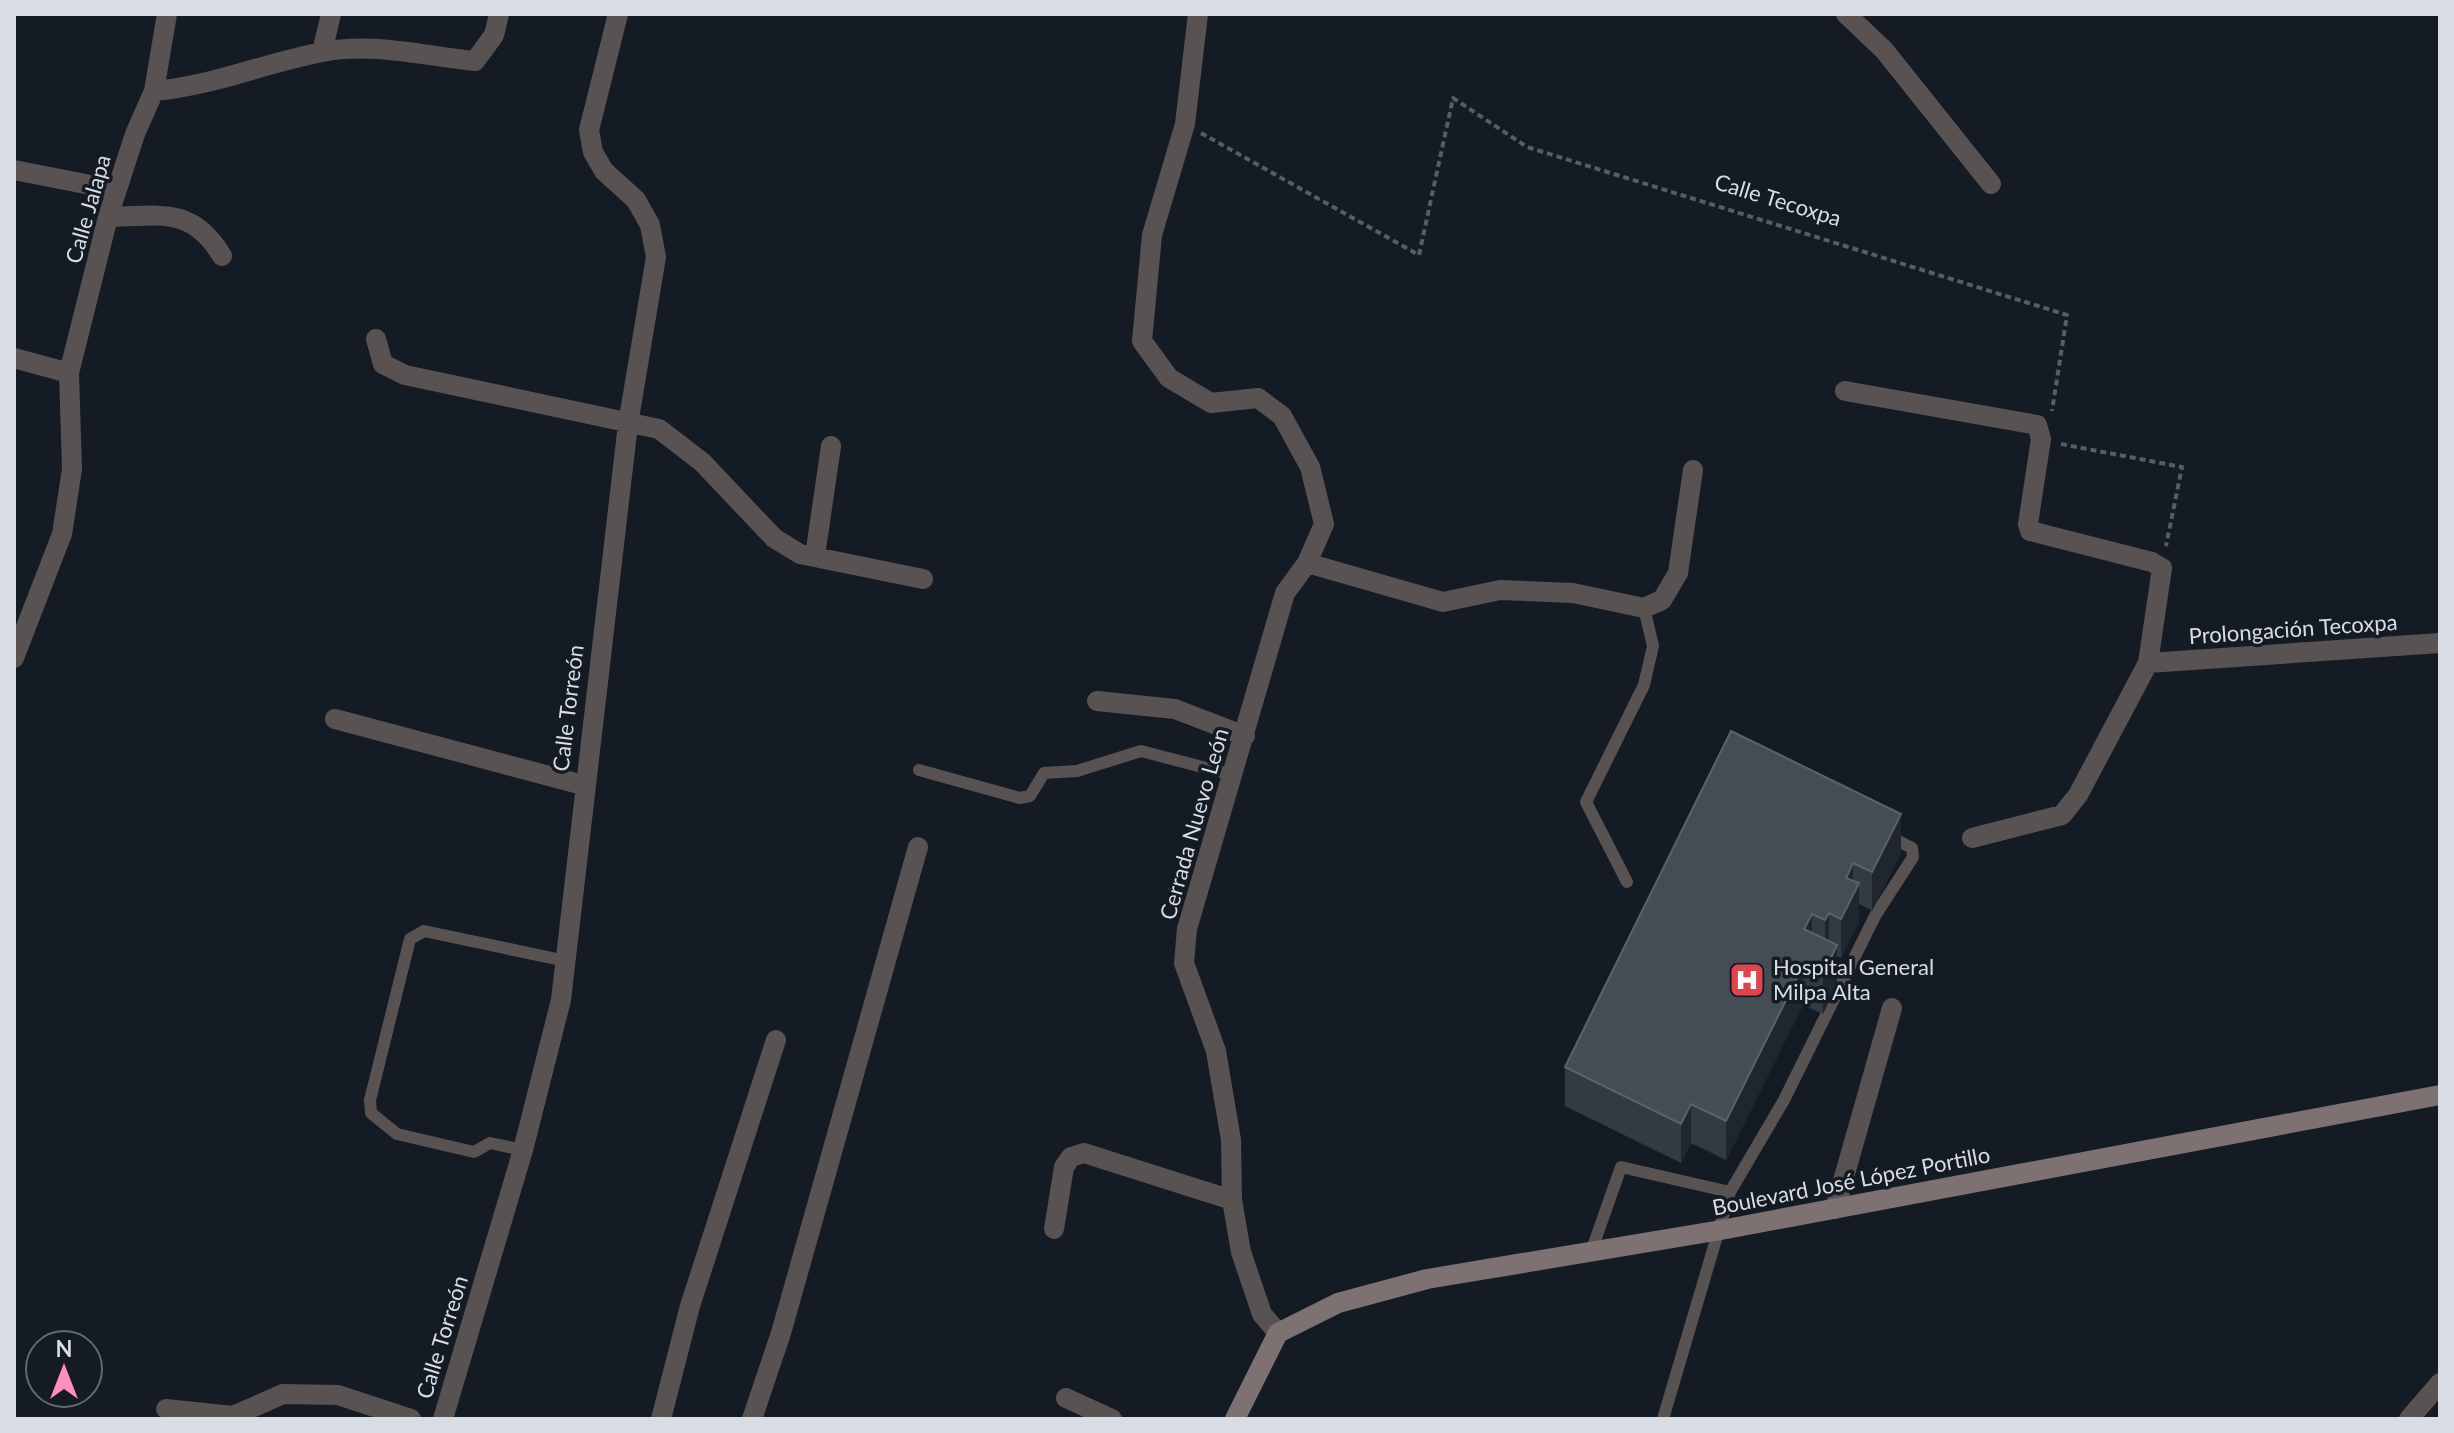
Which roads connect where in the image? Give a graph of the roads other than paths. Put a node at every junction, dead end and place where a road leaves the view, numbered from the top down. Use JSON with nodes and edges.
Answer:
{"nodes":[{"id":1,"x":167,"y":14,"type":"edge"},
{"id":2,"x":331,"y":14,"type":"edge"},
{"id":3,"x":499,"y":14,"type":"edge"},
{"id":4,"x":618,"y":14,"type":"edge"},
{"id":5,"x":1198,"y":14,"type":"edge"},
{"id":6,"x":1846,"y":14,"type":"edge"},
{"id":7,"x":322,"y":52,"type":"junction"},
{"id":8,"x":154,"y":91,"type":"junction"},
{"id":9,"x":14,"y":170,"type":"edge"},
{"id":10,"x":1991,"y":184,"type":"dead end"},
{"id":11,"x":116,"y":190,"type":"junction"},
{"id":12,"x":108,"y":217,"type":"junction"},
{"id":13,"x":222,"y":256,"type":"dead end"},
{"id":14,"x":376,"y":339,"type":"dead end"},
{"id":15,"x":14,"y":358,"type":"edge"},
{"id":16,"x":69,"y":373,"type":"junction"},
{"id":17,"x":1845,"y":391,"type":"dead end"},
{"id":18,"x":628,"y":424,"type":"junction"},
{"id":19,"x":831,"y":446,"type":"dead end"},
{"id":20,"x":1693,"y":470,"type":"dead end"},
{"id":21,"x":815,"y":556,"type":"junction"},
{"id":22,"x":1307,"y":563,"type":"junction"},
{"id":23,"x":923,"y":579,"type":"dead end"},
{"id":24,"x":1644,"y":608,"type":"junction"},
{"id":25,"x":2440,"y":643,"type":"edge"},
{"id":26,"x":14,"y":658,"type":"edge"},
{"id":27,"x":2148,"y":663,"type":"junction"},
{"id":28,"x":1097,"y":701,"type":"dead end"},
{"id":29,"x":335,"y":719,"type":"dead end"},
{"id":30,"x":1245,"y":736,"type":"junction"},
{"id":31,"x":919,"y":770,"type":"dead end"},
{"id":32,"x":1233,"y":775,"type":"junction"},
{"id":33,"x":583,"y":785,"type":"junction"},
{"id":34,"x":1872,"y":827,"type":"edge"},
{"id":35,"x":1972,"y":838,"type":"dead end"},
{"id":36,"x":918,"y":847,"type":"dead end"},
{"id":37,"x":1627,"y":882,"type":"dead end"},
{"id":38,"x":566,"y":961,"type":"junction"},
{"id":39,"x":1892,"y":1008,"type":"dead end"},
{"id":40,"x":776,"y":1040,"type":"dead end"},
{"id":41,"x":2440,"y":1095,"type":"edge"},
{"id":42,"x":523,"y":1150,"type":"junction"},
{"id":43,"x":1730,"y":1192,"type":"junction"},
{"id":44,"x":1232,"y":1200,"type":"junction"},
{"id":45,"x":1835,"y":1209,"type":"junction"},
{"id":46,"x":1054,"y":1229,"type":"dead end"},
{"id":47,"x":1721,"y":1230,"type":"junction"},
{"id":48,"x":1591,"y":1252,"type":"junction"},
{"id":49,"x":1278,"y":1333,"type":"junction"},
{"id":50,"x":2440,"y":1383,"type":"edge"},
{"id":51,"x":1066,"y":1398,"type":"dead end"},
{"id":52,"x":166,"y":1409,"type":"dead end"},
{"id":53,"x":411,"y":1419,"type":"edge"},
{"id":54,"x":443,"y":1419,"type":"edge"},
{"id":55,"x":661,"y":1419,"type":"edge"},
{"id":56,"x":752,"y":1419,"type":"edge"},
{"id":57,"x":1112,"y":1419,"type":"edge"},
{"id":58,"x":1235,"y":1419,"type":"edge"},
{"id":59,"x":1663,"y":1419,"type":"edge"},
{"id":60,"x":2409,"y":1419,"type":"edge"}],
"edges":[{"from":1,"to":8,"type":"street","name":"Calle Jalapa"},
{"from":2,"to":7,"type":"street"},
{"from":3,"to":7,"type":"street"},
{"from":4,"to":18,"type":"street","name":"Calle Torreón"},
{"from":5,"to":22,"type":"street","name":"Cerrada Nuevo León"},
{"from":6,"to":10,"type":"street"},
{"from":7,"to":8,"type":"street"},
{"from":8,"to":11,"type":"street","name":"Calle Jalapa"},
{"from":9,"to":11,"type":"street"},
{"from":11,"to":12,"type":"street","name":"Calle Jalapa"},
{"from":12,"to":13,"type":"street"},
{"from":12,"to":16,"type":"street","name":"Calle Jalapa"},
{"from":14,"to":18,"type":"street"},
{"from":15,"to":16,"type":"street"},
{"from":16,"to":26,"type":"street","name":"Calle Jalapa"},
{"from":17,"to":27,"type":"street"},
{"from":18,"to":21,"type":"street"},
{"from":18,"to":33,"type":"street","name":"Calle Torreón"},
{"from":19,"to":21,"type":"street"},
{"from":20,"to":24,"type":"street"},
{"from":21,"to":23,"type":"street"},
{"from":22,"to":24,"type":"street"},
{"from":22,"to":30,"type":"street","name":"Cerrada Nuevo León"},
{"from":24,"to":37,"type":"lane"},
{"from":25,"to":27,"type":"street","name":"Prolongación Tecoxpa"},
{"from":27,"to":35,"type":"street"},
{"from":28,"to":30,"type":"street"},
{"from":29,"to":33,"type":"street"},
{"from":30,"to":32,"type":"street","name":"Cerrada Nuevo León"},
{"from":31,"to":32,"type":"lane"},
{"from":32,"to":44,"type":"street","name":"Cerrada Nuevo León"},
{"from":33,"to":38,"type":"street","name":"Calle Torreón"},
{"from":34,"to":43,"type":"lane"},
{"from":36,"to":56,"type":"street"},
{"from":38,"to":42,"type":"street","name":"Calle Torreón"},
{"from":38,"to":42,"type":"lane"},
{"from":39,"to":45,"type":"street"},
{"from":40,"to":55,"type":"street"},
{"from":41,"to":45,"type":"main road","name":"Boulevard José López Portillo"},
{"from":42,"to":54,"type":"street","name":"Calle Torreón"},
{"from":43,"to":47,"type":"lane"},
{"from":43,"to":48,"type":"lane"},
{"from":44,"to":46,"type":"street"},
{"from":44,"to":49,"type":"street","name":"Cerrada Nuevo León"},
{"from":45,"to":47,"type":"main road","name":"Boulevard José López Portillo"},
{"from":47,"to":48,"type":"main road","name":"Boulevard José López Portillo"},
{"from":47,"to":59,"type":"lane"},
{"from":48,"to":49,"type":"main road","name":"Boulevard José López Portillo"},
{"from":49,"to":58,"type":"main road"},
{"from":50,"to":60,"type":"street"},
{"from":51,"to":57,"type":"street"},
{"from":52,"to":53,"type":"street","name":"Calle Torreón"}]}
